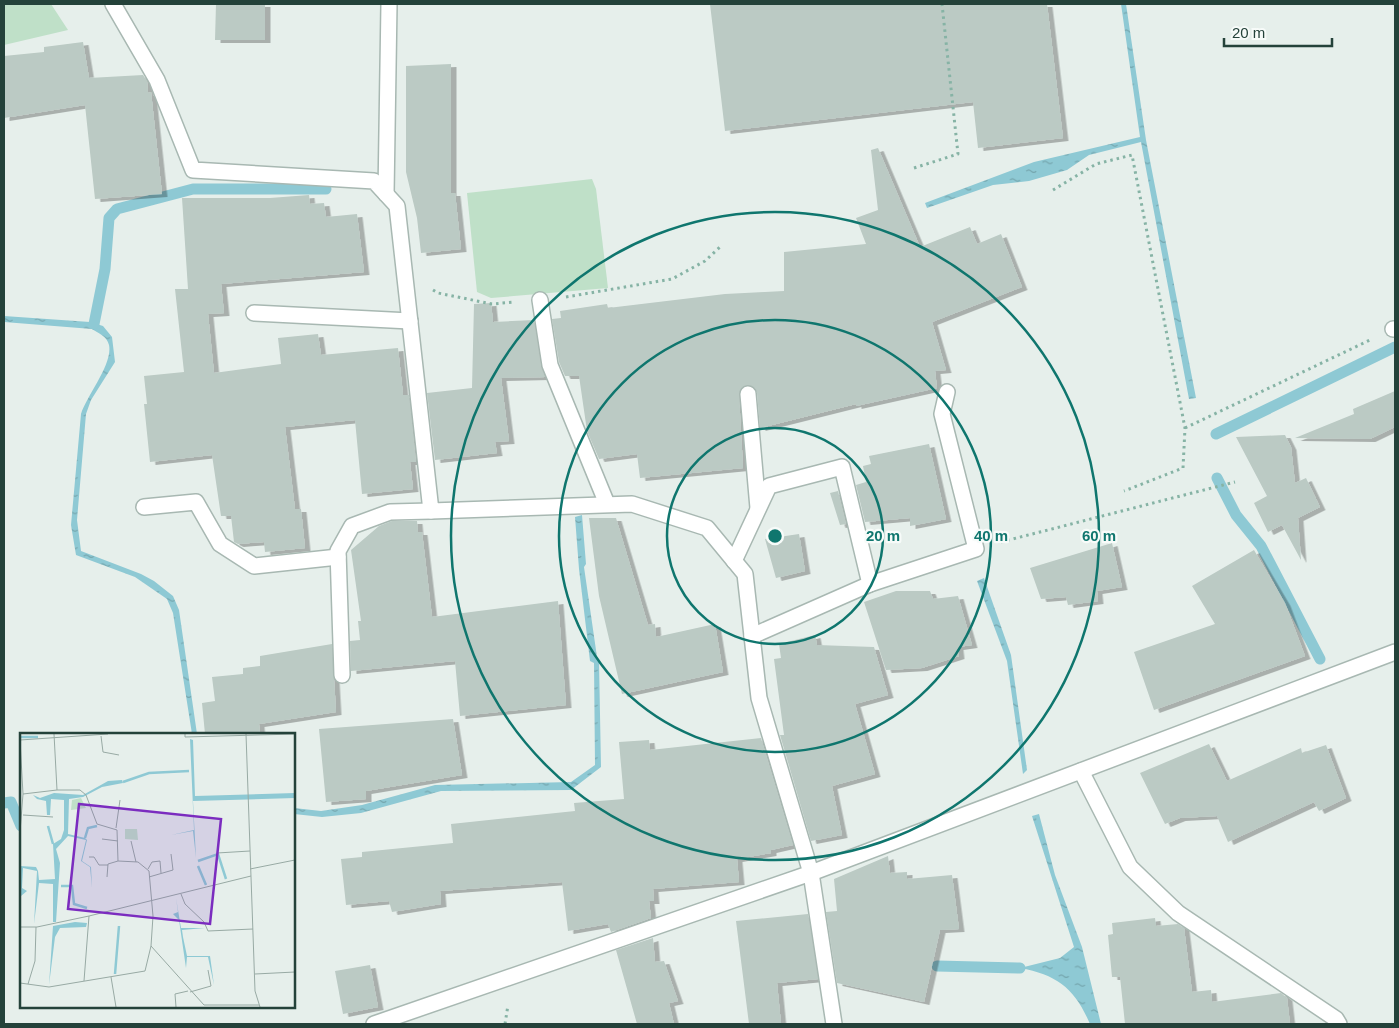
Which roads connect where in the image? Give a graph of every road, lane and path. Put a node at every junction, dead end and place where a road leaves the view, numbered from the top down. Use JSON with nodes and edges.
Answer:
{"nodes":[{"id":1,"x":113,"y":4,"type":"edge"},
{"id":2,"x":389,"y":4,"type":"edge"},
{"id":3,"x":942,"y":4,"type":"edge"},
{"id":4,"x":914,"y":168,"type":"dead end"},
{"id":5,"x":1053,"y":190,"type":"dead end"},
{"id":6,"x":386,"y":194,"type":"junction"},
{"id":7,"x":540,"y":300,"type":"dead end"},
{"id":8,"x":254,"y":313,"type":"dead end"},
{"id":9,"x":410,"y":321,"type":"junction"},
{"id":10,"x":1394,"y":329,"type":"edge"},
{"id":11,"x":947,"y":392,"type":"dead end"},
{"id":12,"x":748,"y":394,"type":"dead end"},
{"id":13,"x":1185,"y":428,"type":"junction"},
{"id":14,"x":1235,"y":482,"type":"dead end"},
{"id":15,"x":1124,"y":492,"type":"dead end"},
{"id":16,"x":607,"y":504,"type":"junction"},
{"id":17,"x":144,"y":507,"type":"dead end"},
{"id":18,"x":758,"y":508,"type":"junction"},
{"id":19,"x":431,"y":511,"type":"junction"},
{"id":20,"x":976,"y":548,"type":"junction"},
{"id":21,"x":338,"y":557,"type":"junction"},
{"id":22,"x":734,"y":561,"type":"junction"},
{"id":23,"x":870,"y":584,"type":"junction"},
{"id":24,"x":752,"y":636,"type":"junction"},
{"id":25,"x":1395,"y":652,"type":"edge"},
{"id":26,"x":342,"y":675,"type":"dead end"},
{"id":27,"x":1081,"y":771,"type":"junction"},
{"id":28,"x":811,"y":873,"type":"junction"},
{"id":29,"x":374,"y":1024,"type":"edge"},
{"id":30,"x":834,"y":1024,"type":"edge"},
{"id":31,"x":1339,"y":1024,"type":"edge"}],
"edges":[{"from":1,"to":6,"type":"street"},
{"from":2,"to":6,"type":"street"},
{"from":3,"to":4,"type":"path"},
{"from":5,"to":13,"type":"path"},
{"from":6,"to":9,"type":"street"},
{"from":7,"to":16,"type":"street"},
{"from":8,"to":9,"type":"street"},
{"from":9,"to":19,"type":"street"},
{"from":10,"to":13,"type":"path"},
{"from":11,"to":20,"type":"street"},
{"from":12,"to":18,"type":"street"},
{"from":13,"to":15,"type":"path"},
{"from":14,"to":20,"type":"path"},
{"from":16,"to":19,"type":"street"},
{"from":16,"to":22,"type":"street"},
{"from":17,"to":21,"type":"street"},
{"from":18,"to":22,"type":"street"},
{"from":18,"to":23,"type":"street"},
{"from":19,"to":21,"type":"street"},
{"from":20,"to":23,"type":"street"},
{"from":21,"to":26,"type":"street"},
{"from":22,"to":24,"type":"street"},
{"from":23,"to":24,"type":"street"},
{"from":24,"to":28,"type":"street"},
{"from":25,"to":27,"type":"street"},
{"from":27,"to":28,"type":"street"},
{"from":27,"to":31,"type":"street"},
{"from":28,"to":29,"type":"street"},
{"from":28,"to":30,"type":"street"}]}
